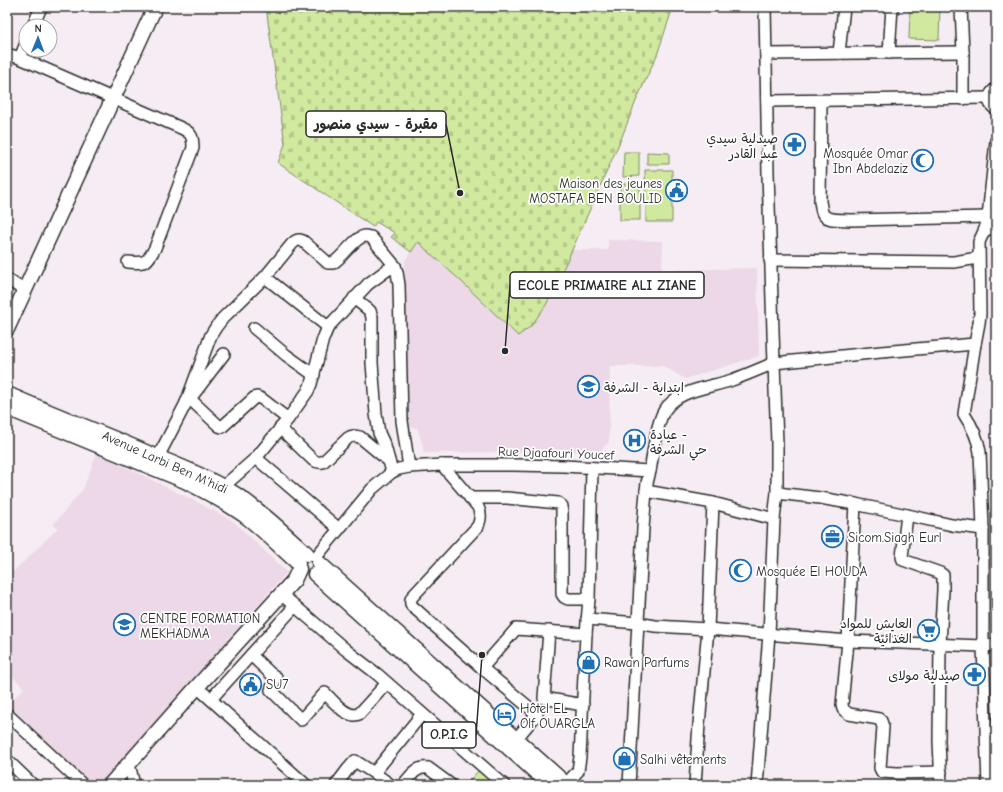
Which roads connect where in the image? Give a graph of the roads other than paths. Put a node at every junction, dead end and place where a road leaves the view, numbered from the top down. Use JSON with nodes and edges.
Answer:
{"nodes":[{"id":1,"x":41,"y":7,"type":"edge"},
{"id":2,"x":155,"y":7,"type":"edge"},
{"id":3,"x":765,"y":7,"type":"edge"},
{"id":4,"x":844,"y":7,"type":"edge"},
{"id":5,"x":892,"y":7,"type":"edge"},
{"id":6,"x":961,"y":7,"type":"edge"},
{"id":7,"x":36,"y":18,"type":"edge"},
{"id":8,"x":889,"y":52,"type":"junction"},
{"id":9,"x":963,"y":52,"type":"junction"},
{"id":10,"x":838,"y":53,"type":"junction"},
{"id":11,"x":7,"y":54,"type":"edge"},
{"id":12,"x":766,"y":54,"type":"junction"},
{"id":13,"x":18,"y":57,"type":"edge"},
{"id":14,"x":20,"y":58,"type":"edge"},
{"id":15,"x":996,"y":88,"type":"edge"},
{"id":16,"x":989,"y":98,"type":"junction"},
{"id":17,"x":113,"y":99,"type":"junction"},
{"id":18,"x":963,"y":99,"type":"junction"},
{"id":19,"x":767,"y":101,"type":"junction"},
{"id":20,"x":821,"y":101,"type":"junction"},
{"id":21,"x":996,"y":108,"type":"edge"},
{"id":22,"x":996,"y":141,"type":"edge"},
{"id":23,"x":988,"y":217,"type":"junction"},
{"id":24,"x":991,"y":229,"type":"edge"},
{"id":25,"x":978,"y":258,"type":"junction"},
{"id":26,"x":770,"y":260,"type":"junction"},
{"id":27,"x":128,"y":262,"type":"dead end"},
{"id":28,"x":395,"y":266,"type":"junction"},
{"id":29,"x":265,"y":277,"type":"junction"},
{"id":30,"x":7,"y":279,"type":"edge"},
{"id":31,"x":25,"y":291,"type":"junction"},
{"id":32,"x":354,"y":298,"type":"junction"},
{"id":33,"x":328,"y":326,"type":"junction"},
{"id":34,"x":254,"y":328,"type":"dead end"},
{"id":35,"x":7,"y":330,"type":"edge"},
{"id":36,"x":975,"y":344,"type":"junction"},
{"id":37,"x":224,"y":354,"type":"dead end"},
{"id":38,"x":774,"y":363,"type":"junction"},
{"id":39,"x":314,"y":375,"type":"junction"},
{"id":40,"x":7,"y":394,"type":"edge"},
{"id":41,"x":188,"y":401,"type":"junction"},
{"id":42,"x":7,"y":408,"type":"edge"},
{"id":43,"x":288,"y":419,"type":"junction"},
{"id":44,"x":280,"y":428,"type":"junction"},
{"id":45,"x":158,"y":457,"type":"junction"},
{"id":46,"x":256,"y":458,"type":"junction"},
{"id":47,"x":389,"y":461,"type":"junction"},
{"id":48,"x":442,"y":465,"type":"junction"},
{"id":49,"x":409,"y":467,"type":"junction"},
{"id":50,"x":592,"y":468,"type":"junction"},
{"id":51,"x":650,"y":471,"type":"junction"},
{"id":52,"x":392,"y":472,"type":"junction"},
{"id":53,"x":646,"y":491,"type":"junction"},
{"id":54,"x":218,"y":492,"type":"junction"},
{"id":55,"x":777,"y":493,"type":"junction"},
{"id":56,"x":470,"y":498,"type":"junction"},
{"id":57,"x":713,"y":503,"type":"junction"},
{"id":58,"x":855,"y":504,"type":"junction"},
{"id":59,"x":907,"y":515,"type":"junction"},
{"id":60,"x":774,"y":519,"type":"junction"},
{"id":61,"x":339,"y":529,"type":"junction"},
{"id":62,"x":983,"y":529,"type":"junction"},
{"id":63,"x":307,"y":567,"type":"junction"},
{"id":64,"x":281,"y":594,"type":"junction"},
{"id":65,"x":589,"y":599,"type":"junction"},
{"id":66,"x":295,"y":606,"type":"junction"},
{"id":67,"x":587,"y":619,"type":"junction"},
{"id":68,"x":638,"y":623,"type":"junction"},
{"id":69,"x":708,"y":629,"type":"junction"},
{"id":70,"x":549,"y":631,"type":"junction"},
{"id":71,"x":586,"y":634,"type":"junction"},
{"id":72,"x":769,"y":634,"type":"junction"},
{"id":73,"x":848,"y":641,"type":"junction"},
{"id":74,"x":940,"y":644,"type":"junction"},
{"id":75,"x":996,"y":645,"type":"edge"},
{"id":76,"x":982,"y":646,"type":"junction"},
{"id":77,"x":251,"y":655,"type":"junction"},
{"id":78,"x":482,"y":668,"type":"junction"},
{"id":79,"x":387,"y":683,"type":"junction"},
{"id":80,"x":197,"y":687,"type":"junction"},
{"id":81,"x":211,"y":699,"type":"junction"},
{"id":82,"x":582,"y":705,"type":"junction"},
{"id":83,"x":7,"y":714,"type":"edge"},
{"id":84,"x":422,"y":714,"type":"junction"},
{"id":85,"x":516,"y":739,"type":"junction"},
{"id":86,"x":7,"y":760,"type":"edge"},
{"id":87,"x":129,"y":764,"type":"junction"},
{"id":88,"x":941,"y":772,"type":"junction"},
{"id":89,"x":374,"y":773,"type":"junction"},
{"id":90,"x":33,"y":785,"type":"edge"},
{"id":91,"x":83,"y":785,"type":"edge"},
{"id":92,"x":110,"y":785,"type":"edge"},
{"id":93,"x":134,"y":785,"type":"edge"},
{"id":94,"x":306,"y":785,"type":"edge"},
{"id":95,"x":336,"y":785,"type":"edge"},
{"id":96,"x":391,"y":785,"type":"edge"},
{"id":97,"x":404,"y":785,"type":"edge"},
{"id":98,"x":451,"y":785,"type":"edge"},
{"id":99,"x":504,"y":785,"type":"edge"},
{"id":100,"x":550,"y":785,"type":"edge"},
{"id":101,"x":566,"y":785,"type":"edge"},
{"id":102,"x":629,"y":785,"type":"edge"},
{"id":103,"x":694,"y":785,"type":"edge"},
{"id":104,"x":756,"y":785,"type":"edge"},
{"id":105,"x":941,"y":785,"type":"edge"},
{"id":106,"x":988,"y":785,"type":"edge"}],
"edges":[{"from":1,"to":7,"type":"street"},
{"from":2,"to":17,"type":"main road"},
{"from":3,"to":12,"type":"street"},
{"from":4,"to":10,"type":"street"},
{"from":5,"to":8,"type":"street"},
{"from":6,"to":9,"type":"street"},
{"from":8,"to":9,"type":"street"},
{"from":8,"to":10,"type":"street"},
{"from":9,"to":18,"type":"street"},
{"from":10,"to":12,"type":"street"},
{"from":11,"to":13,"type":"street"},
{"from":12,"to":19,"type":"street"},
{"from":14,"to":17,"type":"street"},
{"from":15,"to":16,"type":"street"},
{"from":16,"to":18,"type":"street"},
{"from":16,"to":21,"type":"street"},
{"from":17,"to":27,"type":"street"},
{"from":17,"to":31,"type":"main road"},
{"from":18,"to":20,"type":"street"},
{"from":19,"to":20,"type":"street"},
{"from":19,"to":26,"type":"street"},
{"from":20,"to":23,"type":"street"},
{"from":22,"to":23,"type":"street"},
{"from":23,"to":24,"type":"street"},
{"from":24,"to":25,"type":"street"},
{"from":25,"to":26,"type":"street"},
{"from":25,"to":36,"type":"street"},
{"from":26,"to":38,"type":"street"},
{"from":28,"to":29,"type":"street"},
{"from":28,"to":32,"type":"street"},
{"from":28,"to":49,"type":"street"},
{"from":29,"to":33,"type":"street"},
{"from":29,"to":41,"type":"street"},
{"from":30,"to":31,"type":"street"},
{"from":31,"to":35,"type":"main road"},
{"from":32,"to":33,"type":"street"},
{"from":32,"to":47,"type":"street"},
{"from":33,"to":39,"type":"street"},
{"from":34,"to":39,"type":"street"},
{"from":36,"to":38,"type":"street"},
{"from":36,"to":62,"type":"street"},
{"from":37,"to":41,"type":"street"},
{"from":38,"to":51,"type":"street"},
{"from":38,"to":55,"type":"street"},
{"from":39,"to":43,"type":"street"},
{"from":40,"to":45,"type":"main road","name":"Avenue Larbi Ben M'hidi"},
{"from":41,"to":43,"type":"street"},
{"from":41,"to":45,"type":"street"},
{"from":42,"to":54,"type":"main road","name":"Avenue Larbi Ben M'hidi"},
{"from":43,"to":44,"type":"street"},
{"from":44,"to":46,"type":"street"},
{"from":44,"to":47,"type":"street"},
{"from":45,"to":54,"type":"main road","name":"Avenue Larbi Ben M'hidi"},
{"from":46,"to":54,"type":"street"},
{"from":46,"to":61,"type":"street"},
{"from":47,"to":52,"type":"street"},
{"from":48,"to":49,"type":"street","name":"Rue Djaafouri Youcef"},
{"from":48,"to":50,"type":"street","name":"Rue Djaafouri Youcef"},
{"from":48,"to":56,"type":"street"},
{"from":49,"to":52,"type":"street","name":"Rue Djaafouri Youcef"},
{"from":50,"to":51,"type":"street","name":"Rue Djaafouri Youcef"},
{"from":50,"to":65,"type":"street"},
{"from":51,"to":53,"type":"street"},
{"from":52,"to":61,"type":"street","name":"Rue Djaafouri Youcef"},
{"from":53,"to":57,"type":"street"},
{"from":53,"to":68,"type":"street"},
{"from":54,"to":63,"type":"main road","name":"Avenue Larbi Ben M'hidi"},
{"from":55,"to":58,"type":"street"},
{"from":55,"to":60,"type":"street"},
{"from":56,"to":65,"type":"street"},
{"from":56,"to":78,"type":"street"},
{"from":57,"to":60,"type":"street"},
{"from":57,"to":69,"type":"street"},
{"from":58,"to":59,"type":"street"},
{"from":58,"to":73,"type":"street"},
{"from":59,"to":62,"type":"street"},
{"from":59,"to":74,"type":"street"},
{"from":60,"to":72,"type":"street"},
{"from":61,"to":63,"type":"street","name":"Rue Djaafouri Youcef"},
{"from":62,"to":76,"type":"street"},
{"from":63,"to":64,"type":"main road"},
{"from":63,"to":85,"type":"main road","name":"Avenue Larbi Ben M'hidi"},
{"from":63,"to":100,"type":"main road","name":"Avenue Larbi Ben M'hidi"},
{"from":64,"to":66,"type":"street"},
{"from":64,"to":80,"type":"main road"},
{"from":65,"to":67,"type":"street"},
{"from":66,"to":77,"type":"street"},
{"from":66,"to":79,"type":"street"},
{"from":67,"to":68,"type":"street"},
{"from":67,"to":71,"type":"street"},
{"from":68,"to":69,"type":"street"},
{"from":68,"to":102,"type":"street"},
{"from":69,"to":72,"type":"street"},
{"from":69,"to":103,"type":"street"},
{"from":70,"to":71,"type":"street"},
{"from":70,"to":78,"type":"street"},
{"from":70,"to":82,"type":"street"},
{"from":71,"to":82,"type":"street"},
{"from":72,"to":73,"type":"street"},
{"from":72,"to":104,"type":"street"},
{"from":73,"to":74,"type":"street"},
{"from":73,"to":88,"type":"street"},
{"from":74,"to":76,"type":"street"},
{"from":74,"to":88,"type":"street"},
{"from":75,"to":76,"type":"street"},
{"from":76,"to":106,"type":"street"},
{"from":77,"to":79,"type":"street"},
{"from":77,"to":81,"type":"street"},
{"from":78,"to":85,"type":"street"},
{"from":79,"to":84,"type":"street"},
{"from":80,"to":81,"type":"street"},
{"from":80,"to":87,"type":"main road"},
{"from":81,"to":94,"type":"street"},
{"from":82,"to":101,"type":"street"},
{"from":83,"to":91,"type":"street"},
{"from":84,"to":89,"type":"street"},
{"from":84,"to":99,"type":"street"},
{"from":85,"to":101,"type":"main road","name":"Avenue Larbi Ben M'hidi"},
{"from":86,"to":90,"type":"street"},
{"from":87,"to":92,"type":"main road"},
{"from":87,"to":93,"type":"street"},
{"from":88,"to":105,"type":"street"},
{"from":89,"to":95,"type":"street"},
{"from":89,"to":96,"type":"street"},
{"from":97,"to":98,"type":"street"}]}
